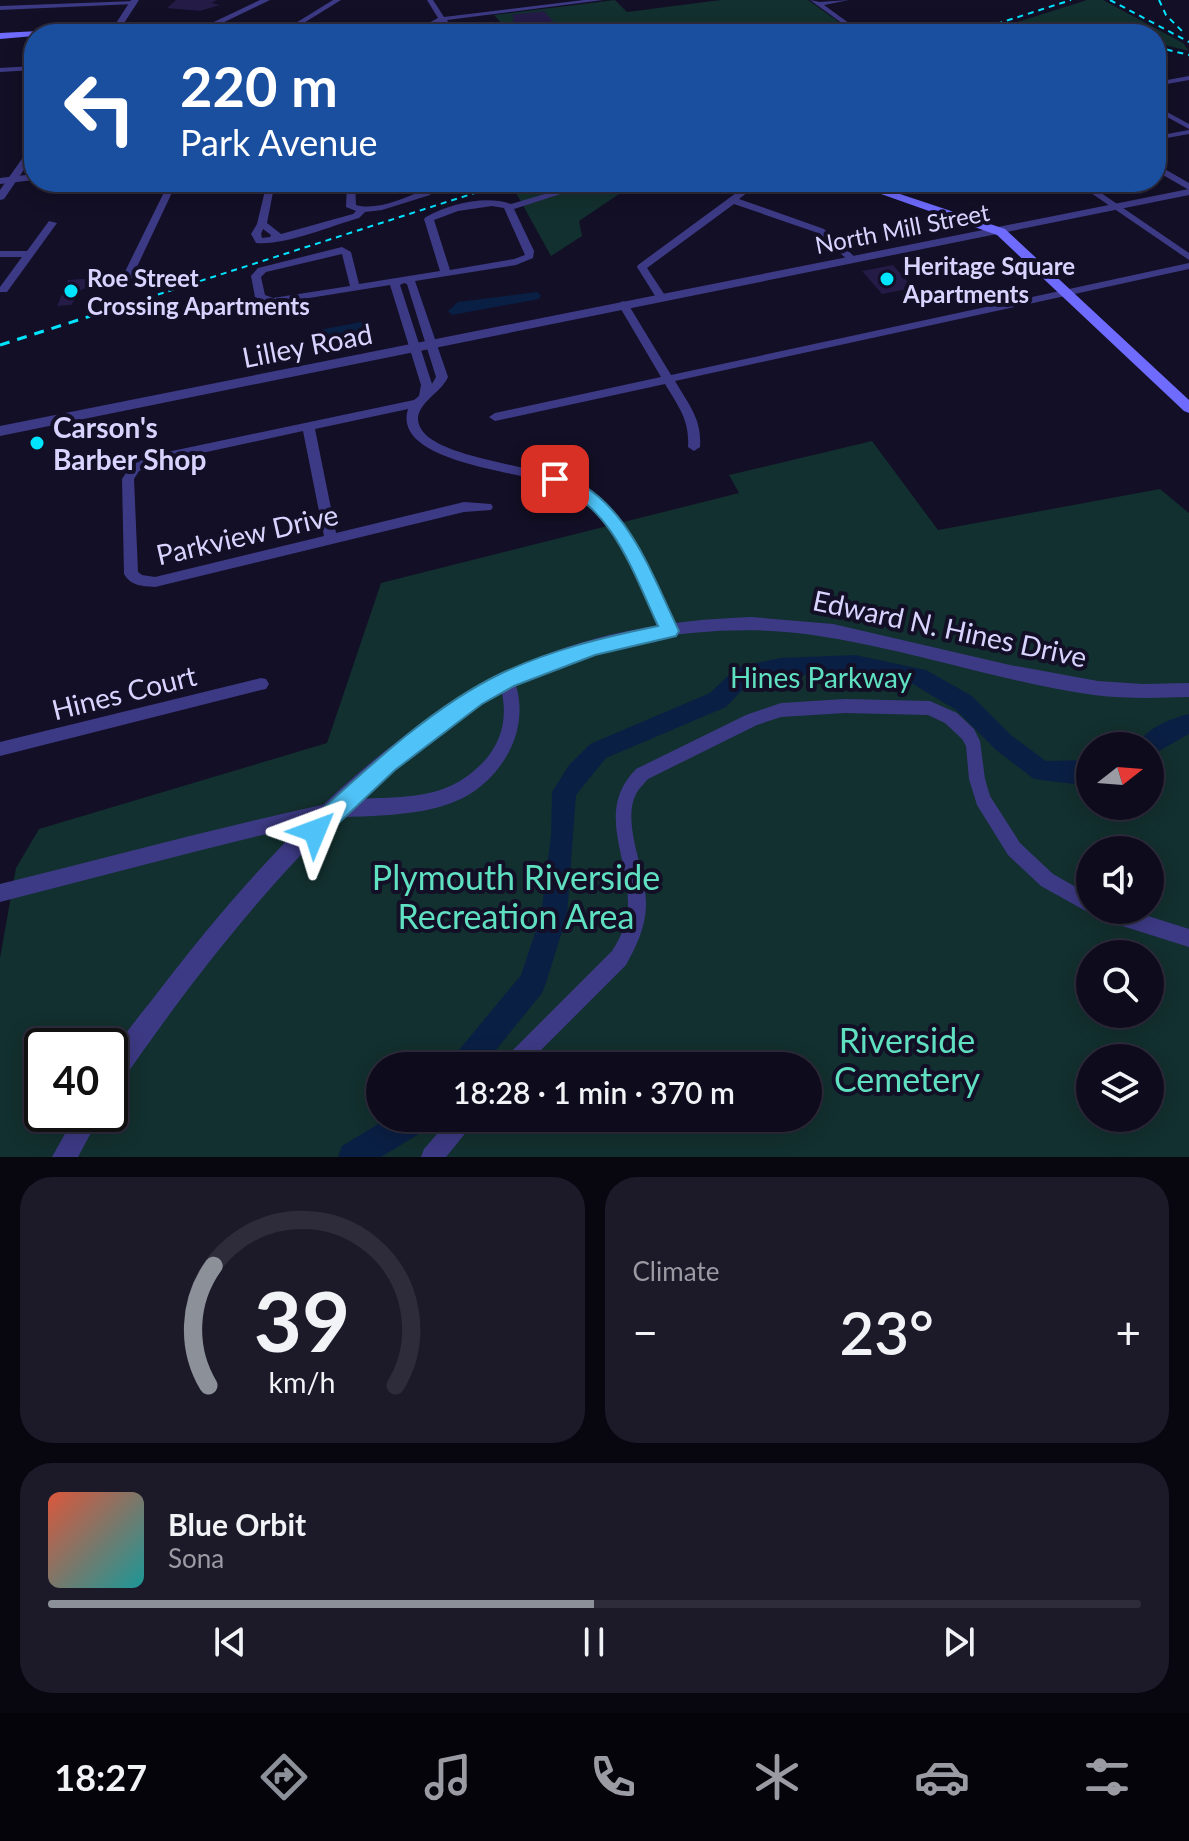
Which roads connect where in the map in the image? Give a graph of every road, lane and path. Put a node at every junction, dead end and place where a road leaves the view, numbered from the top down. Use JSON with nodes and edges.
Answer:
{"nodes":[{"id":1,"x":266,"y":0,"type":"edge"},
{"id":2,"x":338,"y":0,"type":"edge"},
{"id":3,"x":430,"y":0,"type":"edge"},
{"id":4,"x":600,"y":0,"type":"edge"},
{"id":5,"x":846,"y":0,"type":"edge"},
{"id":6,"x":135,"y":1,"type":"edge"},
{"id":7,"x":815,"y":2,"type":"edge"},
{"id":8,"x":0,"y":8,"type":"edge"},
{"id":9,"x":442,"y":19,"type":"junction"},
{"id":10,"x":120,"y":24,"type":"edge"},
{"id":11,"x":214,"y":24,"type":"edge"},
{"id":12,"x":298,"y":24,"type":"edge"},
{"id":13,"x":435,"y":24,"type":"edge"},
{"id":14,"x":444,"y":24,"type":"edge"},
{"id":15,"x":847,"y":24,"type":"edge"},
{"id":16,"x":24,"y":35,"type":"edge"},
{"id":17,"x":0,"y":36,"type":"edge"},
{"id":18,"x":24,"y":69,"type":"edge"},
{"id":19,"x":0,"y":70,"type":"edge"},
{"id":20,"x":1189,"y":78,"type":"edge"},
{"id":21,"x":1166,"y":82,"type":"edge"},
{"id":22,"x":1166,"y":114,"type":"edge"},
{"id":23,"x":1189,"y":129,"type":"edge"},
{"id":24,"x":1166,"y":135,"type":"edge"},
{"id":25,"x":24,"y":163,"type":"edge"},
{"id":26,"x":1166,"y":174,"type":"edge"},
{"id":27,"x":24,"y":178,"type":"edge"},
{"id":28,"x":12,"y":180,"type":"junction"},
{"id":29,"x":0,"y":181,"type":"edge"},
{"id":30,"x":1189,"y":190,"type":"edge"},
{"id":31,"x":168,"y":192,"type":"edge"},
{"id":32,"x":269,"y":192,"type":"edge"},
{"id":33,"x":350,"y":192,"type":"edge"},
{"id":34,"x":428,"y":192,"type":"edge"},
{"id":35,"x":561,"y":192,"type":"edge"},
{"id":36,"x":743,"y":192,"type":"edge"},
{"id":37,"x":884,"y":192,"type":"edge"},
{"id":38,"x":1093,"y":192,"type":"edge"},
{"id":39,"x":0,"y":197,"type":"edge"},
{"id":40,"x":732,"y":200,"type":"junction"},
{"id":41,"x":1115,"y":207,"type":"junction"},
{"id":42,"x":509,"y":208,"type":"junction"},
{"id":43,"x":362,"y":210,"type":"junction"},
{"id":44,"x":52,"y":223,"type":"dead end"},
{"id":45,"x":262,"y":224,"type":"junction"},
{"id":46,"x":1001,"y":232,"type":"junction"},
{"id":47,"x":275,"y":239,"type":"junction"},
{"id":48,"x":0,"y":254,"type":"edge"},
{"id":49,"x":29,"y":254,"type":"junction"},
{"id":50,"x":1189,"y":257,"type":"edge"},
{"id":51,"x":853,"y":260,"type":"junction"},
{"id":52,"x":1189,"y":266,"type":"edge"},
{"id":53,"x":446,"y":273,"type":"junction"},
{"id":54,"x":403,"y":280,"type":"junction"},
{"id":55,"x":355,"y":287,"type":"junction"},
{"id":56,"x":122,"y":288,"type":"dead end"},
{"id":57,"x":3,"y":290,"type":"dead end"},
{"id":58,"x":1069,"y":292,"type":"junction"},
{"id":59,"x":661,"y":297,"type":"junction"},
{"id":60,"x":623,"y":304,"type":"junction"},
{"id":61,"x":431,"y":344,"type":"junction"},
{"id":62,"x":416,"y":348,"type":"junction"},
{"id":63,"x":668,"y":378,"type":"junction"},
{"id":64,"x":423,"y":400,"type":"junction"},
{"id":65,"x":1189,"y":408,"type":"edge"},
{"id":66,"x":495,"y":417,"type":"dead end"},
{"id":67,"x":308,"y":426,"type":"junction"},
{"id":68,"x":0,"y":431,"type":"edge"},
{"id":69,"x":694,"y":447,"type":"dead end"},
{"id":70,"x":486,"y":507,"type":"dead end"},
{"id":71,"x":331,"y":539,"type":"junction"},
{"id":72,"x":669,"y":631,"type":"junction"},
{"id":73,"x":507,"y":680,"type":"junction"},
{"id":74,"x":261,"y":684,"type":"dead end"},
{"id":75,"x":1189,"y":690,"type":"edge"},
{"id":76,"x":0,"y":749,"type":"edge"},
{"id":77,"x":335,"y":810,"type":"junction"},
{"id":78,"x":0,"y":893,"type":"edge"},
{"id":79,"x":1076,"y":897,"type":"edge"},
{"id":80,"x":1144,"y":924,"type":"edge"},
{"id":81,"x":1189,"y":938,"type":"edge"},
{"id":82,"x":525,"y":1052,"type":"edge"},
{"id":83,"x":128,"y":1053,"type":"edge"},
{"id":84,"x":79,"y":1132,"type":"edge"},
{"id":85,"x":453,"y":1132,"type":"edge"},
{"id":86,"x":64,"y":1157,"type":"edge"},
{"id":87,"x":432,"y":1157,"type":"edge"}],
"edges":[{"from":1,"to":11,"type":"street"},
{"from":2,"to":12,"type":"street"},
{"from":3,"to":9,"type":"street"},
{"from":4,"to":9,"type":"street"},
{"from":5,"to":7,"type":"street"},
{"from":6,"to":8,"type":"street"},
{"from":6,"to":10,"type":"street"},
{"from":7,"to":15,"type":"street"},
{"from":9,"to":13,"type":"street"},
{"from":9,"to":14,"type":"street"},
{"from":16,"to":17,"type":"main road"},
{"from":18,"to":19,"type":"street"},
{"from":20,"to":21,"type":"street"},
{"from":22,"to":23,"type":"street"},
{"from":23,"to":24,"type":"street"},
{"from":25,"to":28,"type":"street"},
{"from":26,"to":30,"type":"street"},
{"from":27,"to":28,"type":"street"},
{"from":28,"to":29,"type":"street"},
{"from":28,"to":39,"type":"street"},
{"from":30,"to":41,"type":"street","name":"North Mill Street"},
{"from":31,"to":56,"type":"street"},
{"from":32,"to":45,"type":"street"},
{"from":33,"to":43,"type":"street"},
{"from":34,"to":43,"type":"street"},
{"from":35,"to":42,"type":"street"},
{"from":36,"to":40,"type":"street"},
{"from":37,"to":46,"type":"main road"},
{"from":38,"to":41,"type":"street"},
{"from":40,"to":51,"type":"street"},
{"from":40,"to":59,"type":"street"},
{"from":41,"to":46,"type":"street","name":"North Mill Street"},
{"from":41,"to":50,"type":"street"},
{"from":42,"to":53,"type":"street"},
{"from":42,"to":53,"type":"street"},
{"from":43,"to":47,"type":"street"},
{"from":44,"to":49,"type":"street"},
{"from":45,"to":47,"type":"street"},
{"from":45,"to":47,"type":"street"},
{"from":46,"to":51,"type":"street","name":"North Mill Street"},
{"from":46,"to":58,"type":"main road"},
{"from":48,"to":49,"type":"street"},
{"from":49,"to":57,"type":"street"},
{"from":51,"to":59,"type":"street","name":"North Mill Street"},
{"from":52,"to":58,"type":"street"},
{"from":53,"to":54,"type":"street"},
{"from":54,"to":55,"type":"street"},
{"from":54,"to":61,"type":"street"},
{"from":54,"to":62,"type":"street"},
{"from":55,"to":55,"type":"street"},
{"from":58,"to":63,"type":"street"},
{"from":58,"to":65,"type":"main road"},
{"from":59,"to":60,"type":"street","name":"North Mill Street"},
{"from":60,"to":61,"type":"street","name":"Lilley Road"},
{"from":60,"to":63,"type":"street"},
{"from":61,"to":62,"type":"street","name":"Lilley Road"},
{"from":61,"to":64,"type":"street"},
{"from":62,"to":64,"type":"street"},
{"from":62,"to":68,"type":"street","name":"Lilley Road"},
{"from":63,"to":66,"type":"street"},
{"from":63,"to":69,"type":"street"},
{"from":64,"to":67,"type":"street","name":"Parkview Drive"},
{"from":64,"to":72,"type":"street"},
{"from":67,"to":71,"type":"street"},
{"from":67,"to":71,"type":"street","name":"Parkview Drive"},
{"from":70,"to":71,"type":"street","name":"Parkview Drive"},
{"from":72,"to":73,"type":"street","name":"Edward N. Hines Drive"},
{"from":72,"to":75,"type":"street","name":"Edward N. Hines Drive"},
{"from":73,"to":77,"type":"street","name":"Edward N. Hines Drive"},
{"from":73,"to":77,"type":"street"},
{"from":74,"to":76,"type":"street","name":"Hines Court"},
{"from":77,"to":78,"type":"street"},
{"from":77,"to":83,"type":"street","name":"Edward N. Hines Drive"},
{"from":79,"to":82,"type":"street"},
{"from":80,"to":81,"type":"street"},
{"from":84,"to":86,"type":"street"},
{"from":85,"to":87,"type":"street"}]}
